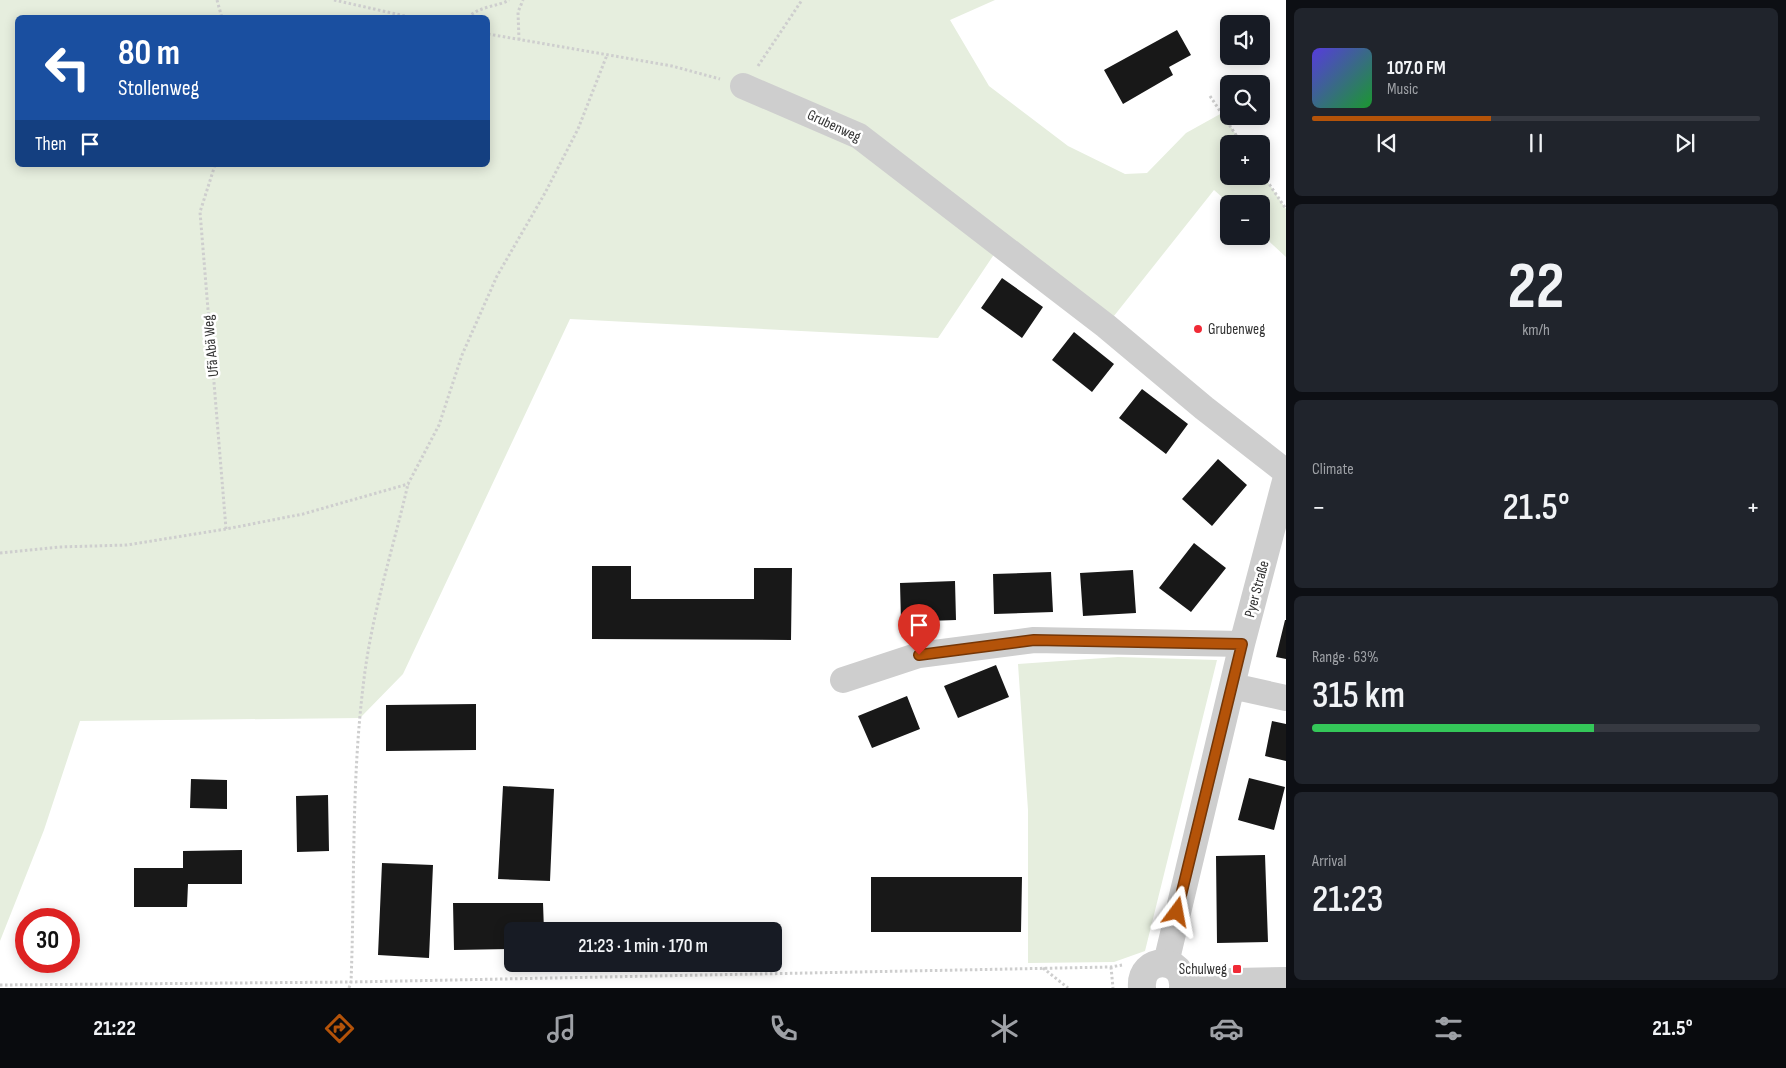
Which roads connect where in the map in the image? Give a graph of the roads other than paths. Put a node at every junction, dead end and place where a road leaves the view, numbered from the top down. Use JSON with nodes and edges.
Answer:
{"nodes":[{"id":1,"x":743,"y":86,"type":"road end"},
{"id":2,"x":1286,"y":472,"type":"edge"},
{"id":3,"x":1286,"y":477,"type":"edge"},
{"id":4,"x":1242,"y":644,"type":"junction"},
{"id":5,"x":843,"y":680,"type":"dead end"},
{"id":6,"x":1232,"y":686,"type":"junction"},
{"id":7,"x":1286,"y":698,"type":"edge"},
{"id":8,"x":1177,"y":978,"type":"edge"},
{"id":9,"x":1286,"y":981,"type":"edge"},
{"id":10,"x":1142,"y":988,"type":"edge"}],
"edges":[{"from":1,"to":2,"type":"street","name":"Grubenweg"},
{"from":3,"to":4,"type":"street","name":"Pyer Straße"},
{"from":4,"to":5,"type":"street"},
{"from":4,"to":6,"type":"street","name":"Pyer Straße"},
{"from":6,"to":7,"type":"street"},
{"from":6,"to":8,"type":"street","name":"Pyer Straße"},
{"from":8,"to":9,"type":"street"},
{"from":8,"to":10,"type":"street"}]}
